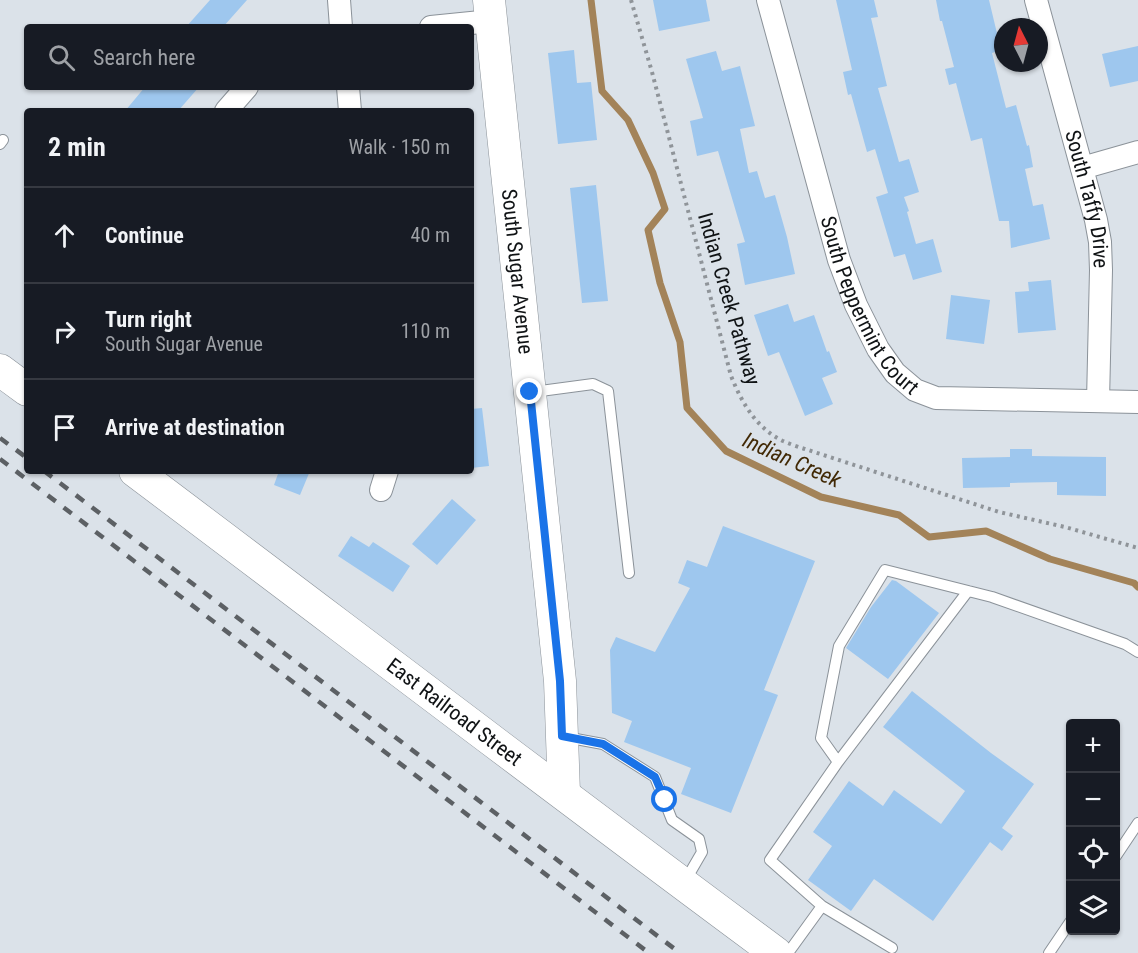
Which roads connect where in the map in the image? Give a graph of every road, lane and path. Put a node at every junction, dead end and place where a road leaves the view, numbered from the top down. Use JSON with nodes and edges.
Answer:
{"nodes":[{"id":1,"x":339,"y":0,"type":"edge"},
{"id":2,"x":631,"y":0,"type":"edge"},
{"id":3,"x":768,"y":0,"type":"edge"},
{"id":4,"x":1036,"y":0,"type":"edge"},
{"id":5,"x":490,"y":10,"type":"edge"},
{"id":6,"x":341,"y":24,"type":"edge"},
{"id":7,"x":441,"y":24,"type":"edge"},
{"id":8,"x":244,"y":90,"type":"edge"},
{"id":9,"x":348,"y":90,"type":"edge"},
{"id":10,"x":229,"y":108,"type":"edge"},
{"id":11,"x":350,"y":108,"type":"edge"},
{"id":12,"x":1138,"y":152,"type":"edge"},
{"id":13,"x":1082,"y":168,"type":"junction"},
{"id":14,"x":0,"y":370,"type":"edge"},
{"id":15,"x":24,"y":388,"type":"edge"},
{"id":16,"x":530,"y":392,"type":"junction"},
{"id":17,"x":1098,"y":401,"type":"junction"},
{"id":18,"x":1138,"y":402,"type":"edge"},
{"id":19,"x":139,"y":474,"type":"edge"},
{"id":20,"x":1138,"y":548,"type":"edge"},
{"id":21,"x":629,"y":573,"type":"dead end"},
{"id":22,"x":968,"y":591,"type":"junction"},
{"id":23,"x":1138,"y":652,"type":"edge"},
{"id":24,"x":562,"y":736,"type":"junction"},
{"id":25,"x":838,"y":762,"type":"junction"},
{"id":26,"x":564,"y":793,"type":"junction"},
{"id":27,"x":1138,"y":823,"type":"edge"},
{"id":28,"x":1120,"y":850,"type":"edge"},
{"id":29,"x":684,"y":884,"type":"junction"},
{"id":30,"x":822,"y":906,"type":"junction"},
{"id":31,"x":1066,"y":929,"type":"edge"},
{"id":32,"x":892,"y":948,"type":"dead end"},
{"id":33,"x":776,"y":953,"type":"edge"},
{"id":34,"x":788,"y":953,"type":"edge"},
{"id":35,"x":1049,"y":953,"type":"edge"}],
"edges":[{"from":1,"to":6,"type":"street"},
{"from":2,"to":20,"type":"path","name":"Indian Creek Pathway"},
{"from":3,"to":17,"type":"street","name":"South Peppermint Court"},
{"from":4,"to":13,"type":"street","name":"South Taffy Drive"},
{"from":5,"to":7,"type":"street"},
{"from":5,"to":16,"type":"street","name":"South Sugar Avenue"},
{"from":8,"to":10,"type":"street"},
{"from":9,"to":11,"type":"street"},
{"from":12,"to":13,"type":"street"},
{"from":13,"to":17,"type":"street","name":"South Taffy Drive"},
{"from":14,"to":15,"type":"street"},
{"from":16,"to":21,"type":"lane"},
{"from":16,"to":24,"type":"street","name":"South Sugar Avenue"},
{"from":17,"to":18,"type":"street","name":"South Peppermint Court"},
{"from":19,"to":26,"type":"street","name":"East Railroad Street"},
{"from":22,"to":23,"type":"lane"},
{"from":22,"to":25,"type":"lane"},
{"from":22,"to":25,"type":"lane"},
{"from":24,"to":26,"type":"street","name":"South Sugar Avenue"},
{"from":24,"to":29,"type":"lane"},
{"from":25,"to":30,"type":"lane"},
{"from":26,"to":29,"type":"street","name":"East Railroad Street"},
{"from":27,"to":28,"type":"lane"},
{"from":29,"to":33,"type":"street","name":"East Railroad Street"},
{"from":30,"to":32,"type":"lane"},
{"from":30,"to":34,"type":"lane"},
{"from":31,"to":35,"type":"lane"}]}
